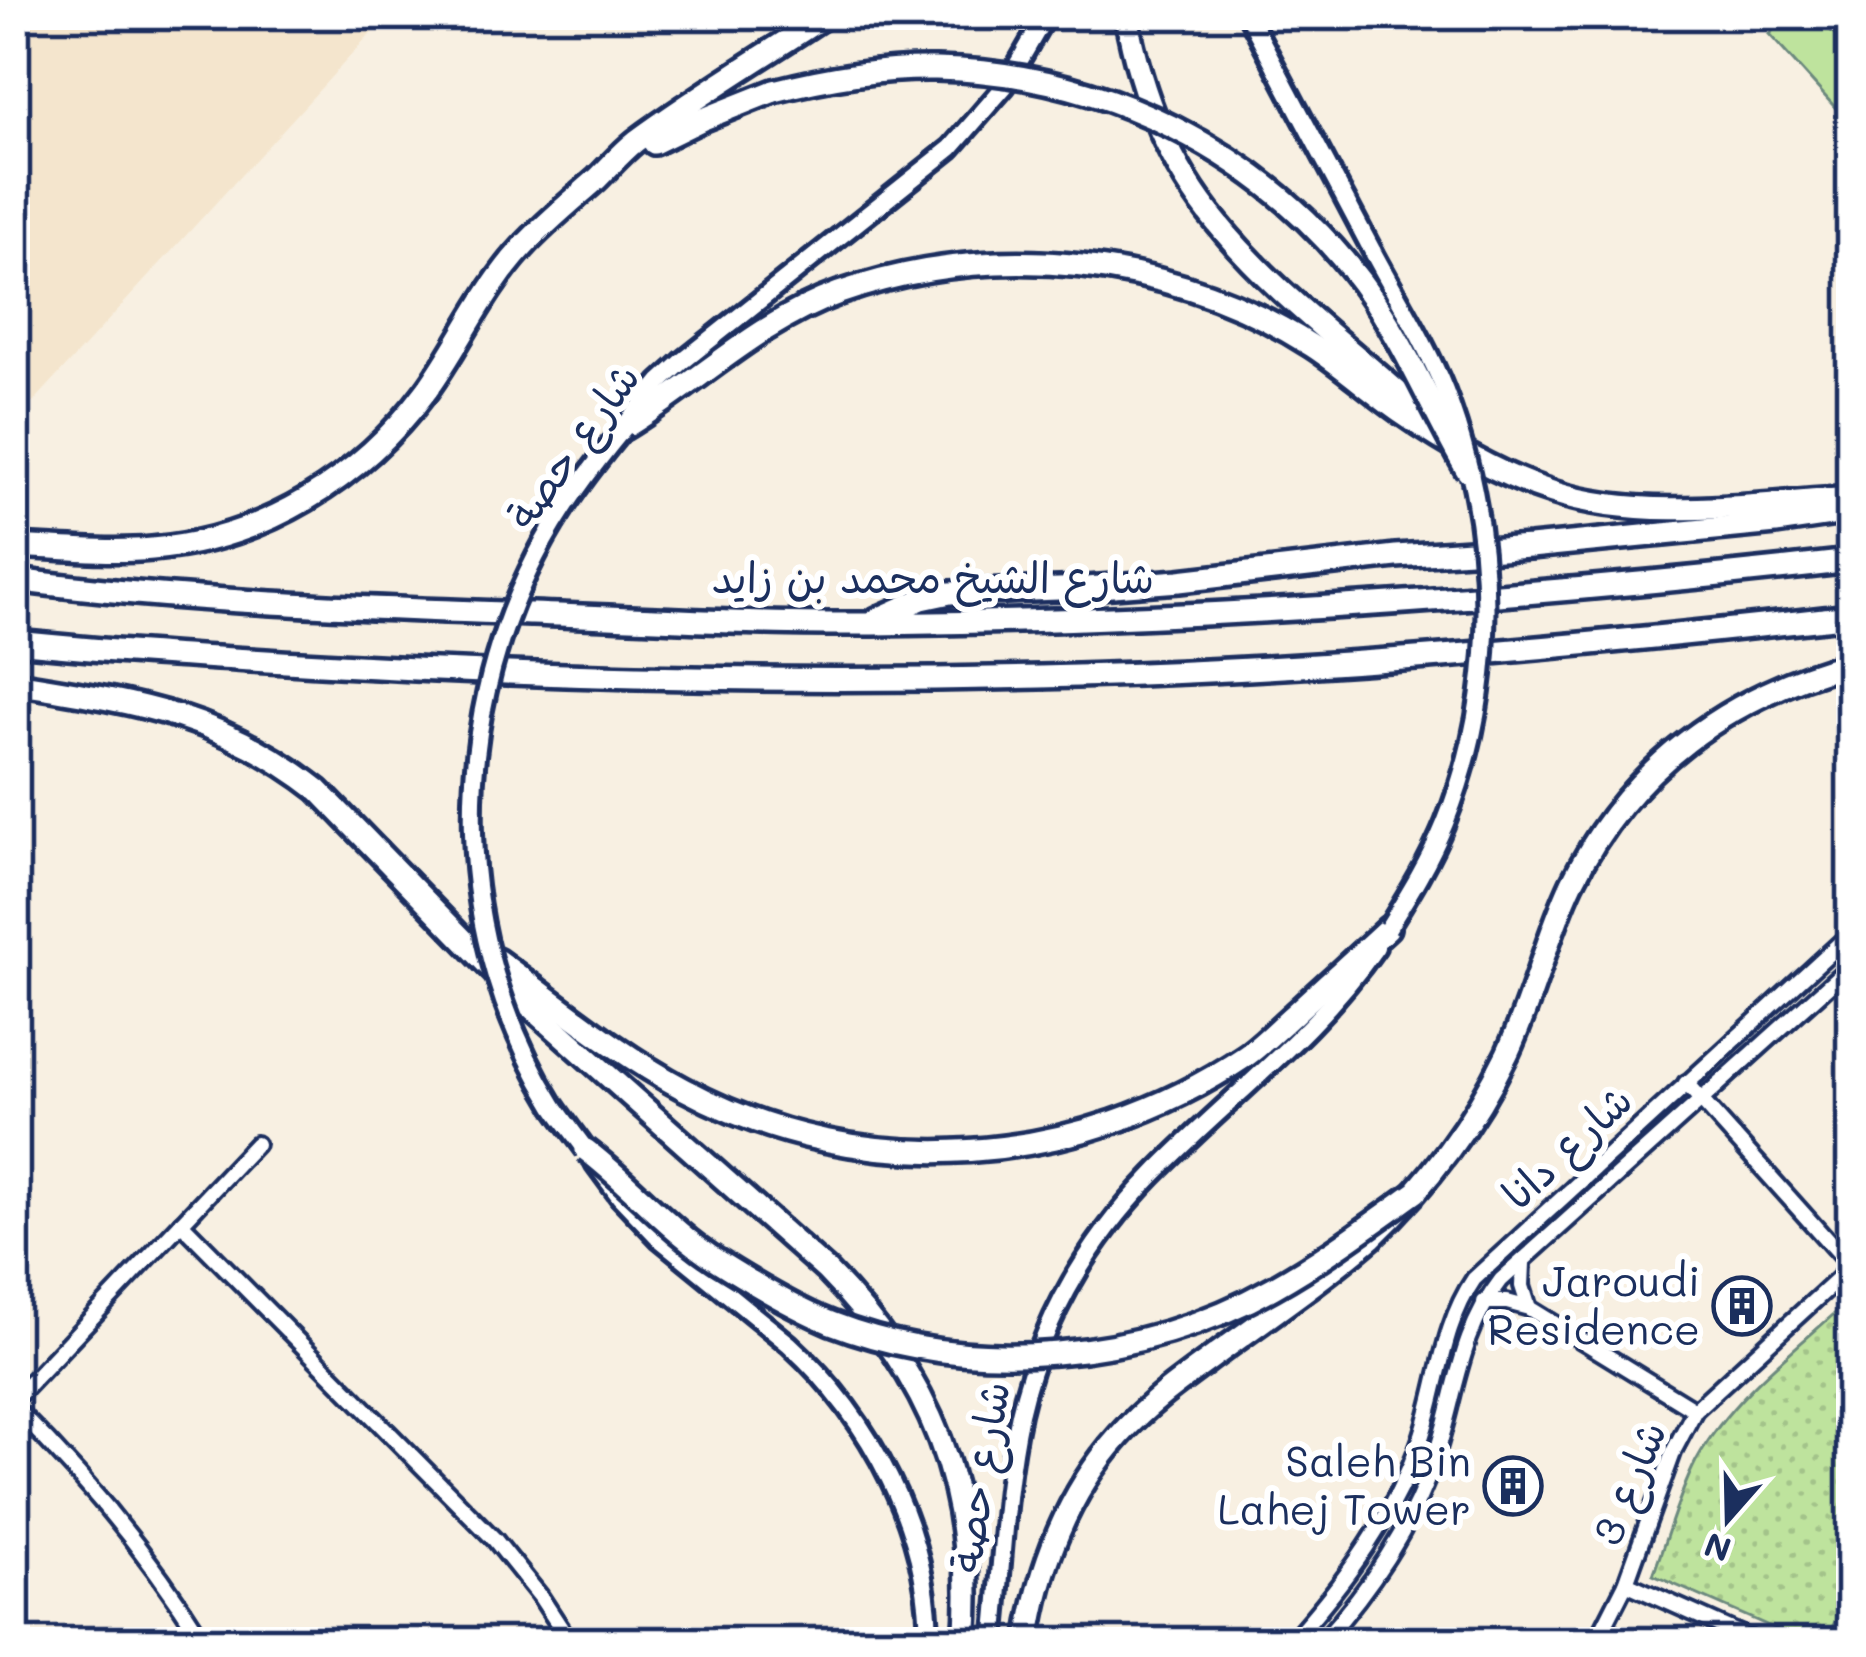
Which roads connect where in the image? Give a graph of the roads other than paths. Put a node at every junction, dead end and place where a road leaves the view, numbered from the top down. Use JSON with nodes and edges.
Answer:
{"nodes":[{"id":1,"x":826,"y":15,"type":"edge"},
{"id":2,"x":1046,"y":15,"type":"edge"},
{"id":3,"x":1126,"y":15,"type":"edge"},
{"id":4,"x":1248,"y":15,"type":"edge"},
{"id":5,"x":597,"y":178,"type":"junction"},
{"id":6,"x":624,"y":428,"type":"junction"},
{"id":7,"x":1445,"y":439,"type":"junction"},
{"id":8,"x":1468,"y":472,"type":"junction"},
{"id":9,"x":1851,"y":498,"type":"edge"},
{"id":10,"x":1851,"y":512,"type":"edge"},
{"id":11,"x":15,"y":546,"type":"edge"},
{"id":12,"x":1851,"y":560,"type":"edge"},
{"id":13,"x":15,"y":580,"type":"edge"},
{"id":14,"x":1851,"y":616,"type":"edge"},
{"id":15,"x":868,"y":624,"type":"junction"},
{"id":16,"x":15,"y":642,"type":"edge"},
{"id":17,"x":1851,"y":663,"type":"edge"},
{"id":18,"x":15,"y":683,"type":"edge"},
{"id":19,"x":1388,"y":928,"type":"junction"},
{"id":20,"x":457,"y":932,"type":"junction"},
{"id":21,"x":1851,"y":933,"type":"edge"},
{"id":22,"x":1851,"y":964,"type":"edge"},
{"id":23,"x":1686,"y":1083,"type":"junction"},
{"id":24,"x":1701,"y":1102,"type":"junction"},
{"id":25,"x":256,"y":1144,"type":"dead end"},
{"id":26,"x":586,"y":1150,"type":"junction"},
{"id":27,"x":1416,"y":1192,"type":"junction"},
{"id":28,"x":181,"y":1223,"type":"junction"},
{"id":29,"x":1523,"y":1263,"type":"junction"},
{"id":30,"x":1851,"y":1267,"type":"edge"},
{"id":31,"x":1484,"y":1302,"type":"junction"},
{"id":32,"x":1528,"y":1309,"type":"junction"},
{"id":33,"x":15,"y":1403,"type":"edge"},
{"id":34,"x":1695,"y":1410,"type":"junction"},
{"id":35,"x":1626,"y":1582,"type":"junction"},
{"id":36,"x":1851,"y":1619,"type":"edge"},
{"id":37,"x":204,"y":1642,"type":"edge"},
{"id":38,"x":570,"y":1642,"type":"edge"},
{"id":39,"x":929,"y":1642,"type":"edge"},
{"id":40,"x":965,"y":1642,"type":"edge"},
{"id":41,"x":994,"y":1642,"type":"edge"},
{"id":42,"x":1028,"y":1642,"type":"edge"},
{"id":43,"x":1291,"y":1642,"type":"edge"},
{"id":44,"x":1322,"y":1642,"type":"edge"},
{"id":45,"x":1596,"y":1642,"type":"edge"},
{"id":46,"x":1758,"y":1642,"type":"edge"},
{"id":47,"x":1841,"y":1642,"type":"edge"}],
"edges":[{"from":1,"to":5,"type":"highway"},
{"from":2,"to":6,"type":"main road","name":"شارع حصة"},
{"from":3,"to":7,"type":"highway"},
{"from":4,"to":8,"type":"main road","name":"شارع حصة","bridge":true},
{"from":5,"to":8,"type":"highway","bridge":true},
{"from":5,"to":11,"type":"highway"},
{"from":6,"to":7,"type":"highway"},
{"from":6,"to":26,"type":"main road","name":"شارع حصة","bridge":true},
{"from":7,"to":9,"type":"highway"},
{"from":8,"to":19,"type":"main road","name":"شارع حصة","bridge":true},
{"from":10,"to":15,"type":"highway"},
{"from":12,"to":15,"type":"highway","name":"شارع الشيخ محمد بن زايد"},
{"from":13,"to":15,"type":"highway","name":"شارع الشيخ محمد بن زايد"},
{"from":14,"to":16,"type":"highway"},
{"from":17,"to":27,"type":"highway"},
{"from":18,"to":20,"type":"highway"},
{"from":19,"to":20,"type":"highway"},
{"from":19,"to":41,"type":"main road","name":"شارع حصة"},
{"from":20,"to":40,"type":"highway"},
{"from":21,"to":23,"type":"street","name":"شارع دانا"},
{"from":22,"to":24,"type":"street","name":"شارع دانا"},
{"from":23,"to":24,"type":"street"},
{"from":23,"to":43,"type":"street","name":"شارع دانا"},
{"from":24,"to":29,"type":"street","name":"شارع دانا"},
{"from":24,"to":30,"type":"street"},
{"from":25,"to":28,"type":"street"},
{"from":26,"to":27,"type":"highway","bridge":true},
{"from":26,"to":39,"type":"main road","name":"شارع حصة","bridge":true},
{"from":27,"to":42,"type":"highway","bridge":true},
{"from":28,"to":33,"type":"street"},
{"from":28,"to":38,"type":"street"},
{"from":29,"to":31,"type":"street","name":"شارع دانا"},
{"from":29,"to":32,"type":"street"},
{"from":30,"to":34,"type":"street","name":"شارع 3"},
{"from":31,"to":32,"type":"street"},
{"from":31,"to":44,"type":"street","name":"شارع دانا"},
{"from":32,"to":34,"type":"street"},
{"from":33,"to":37,"type":"street"},
{"from":34,"to":35,"type":"street","name":"شارع 3"},
{"from":35,"to":45,"type":"street","name":"شارع 3"},
{"from":35,"to":46,"type":"street"},
{"from":36,"to":47,"type":"street"}]}
